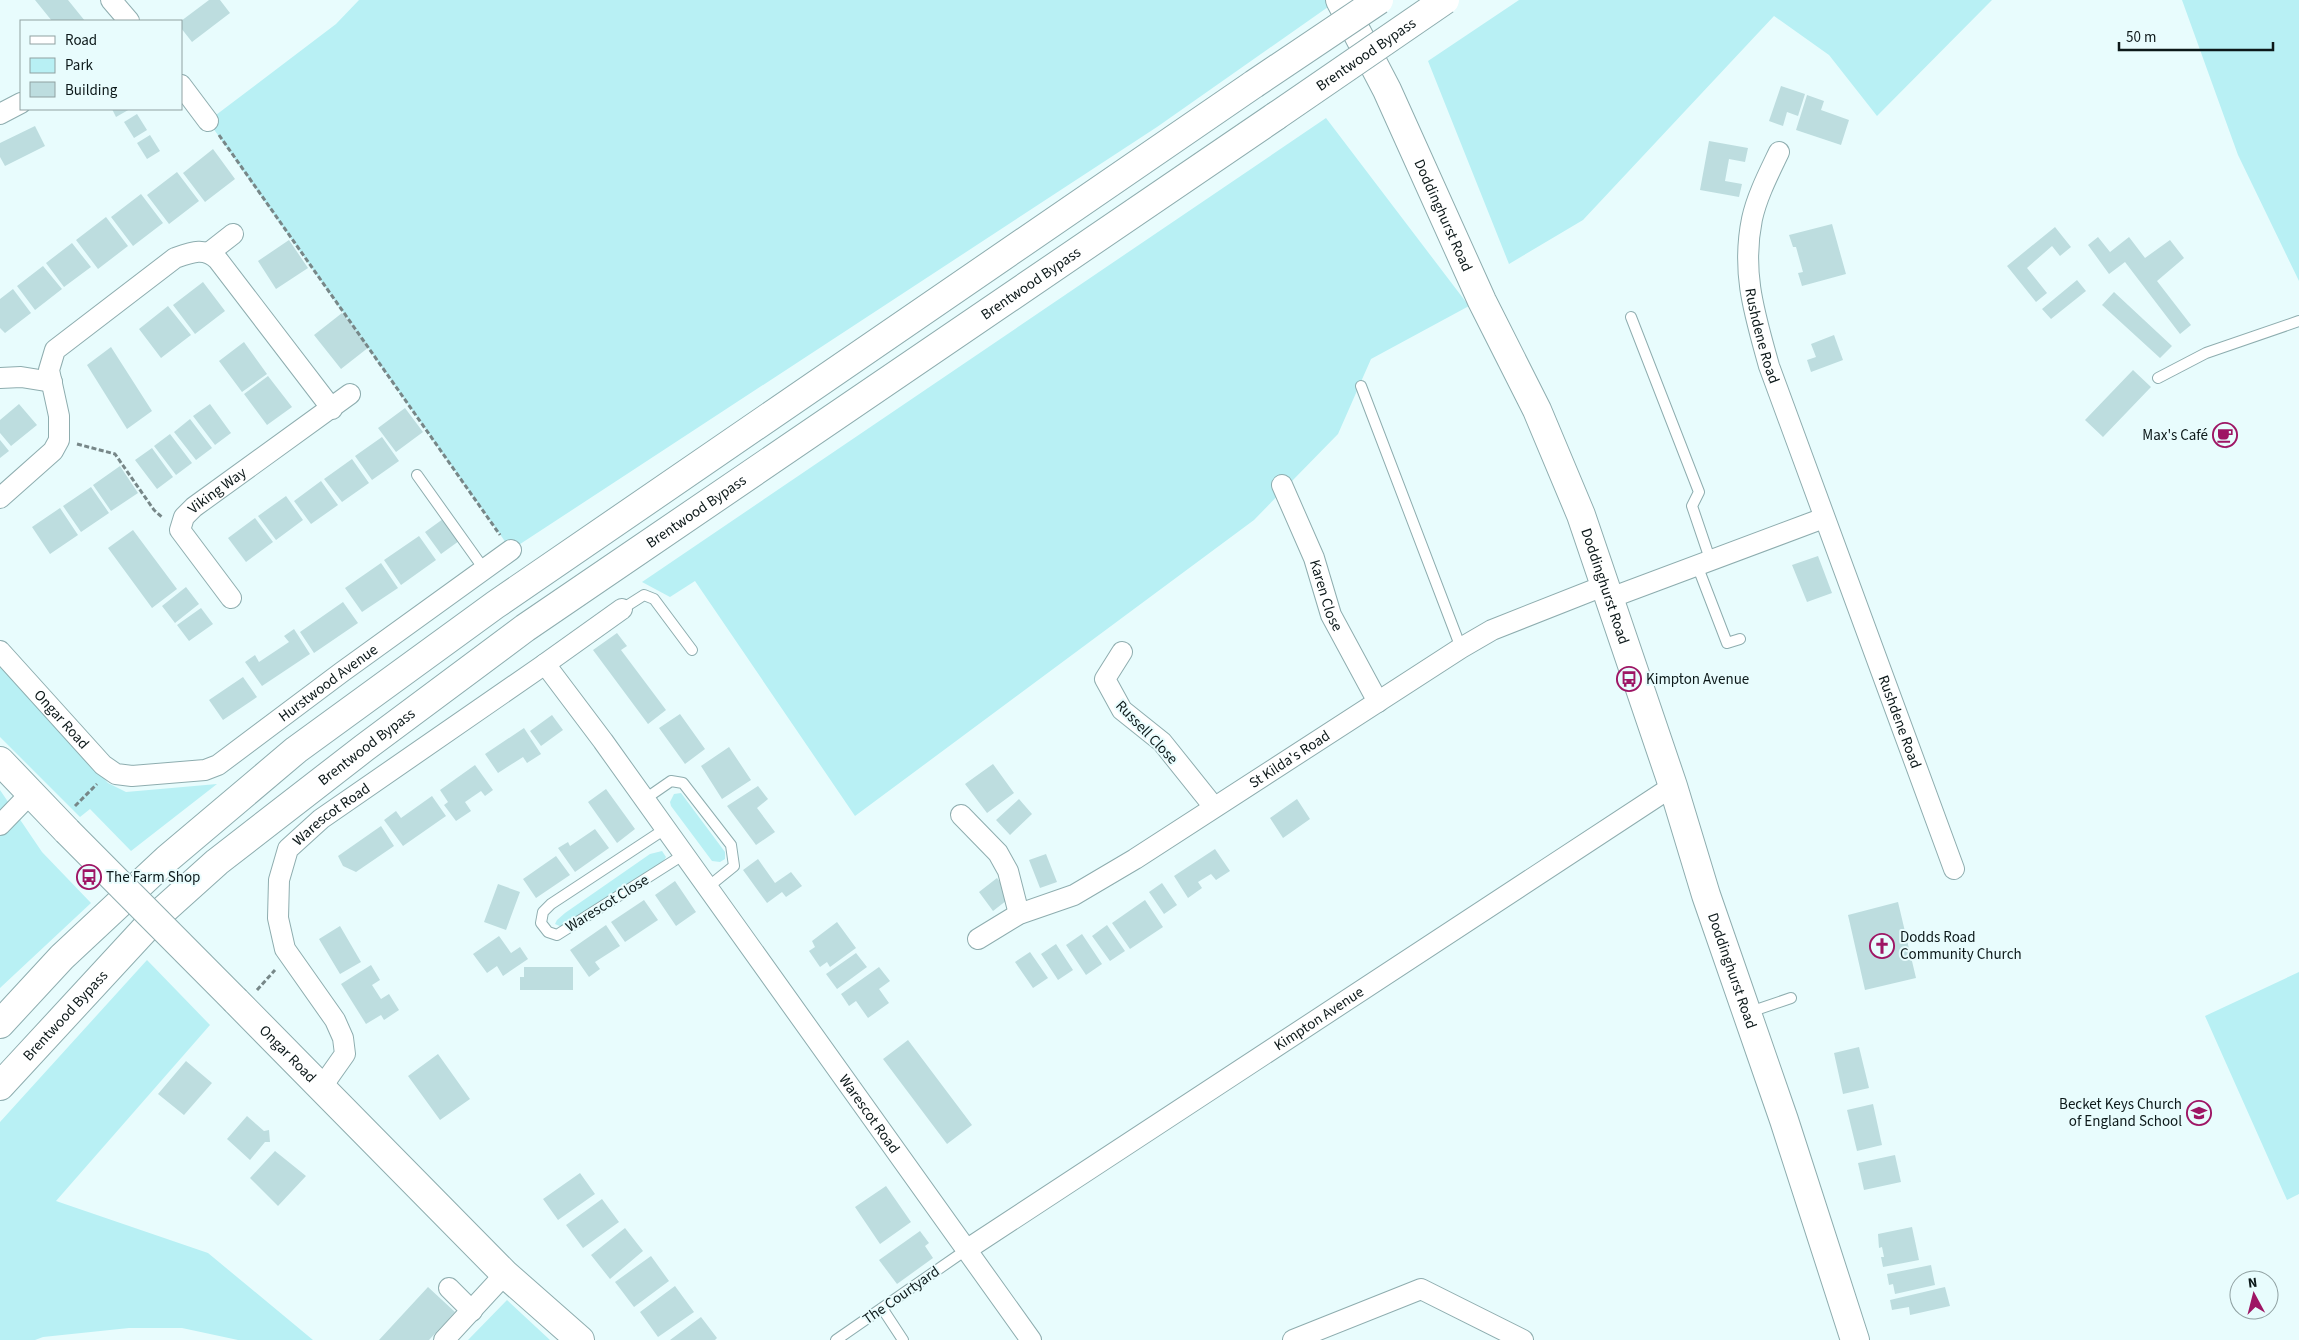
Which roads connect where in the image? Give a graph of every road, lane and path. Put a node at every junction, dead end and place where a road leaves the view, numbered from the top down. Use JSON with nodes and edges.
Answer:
{"nodes":[{"id":1,"x":112,"y":0,"type":"edge"},
{"id":2,"x":1340,"y":0,"type":"edge"},
{"id":3,"x":1379,"y":0,"type":"edge"},
{"id":4,"x":1445,"y":0,"type":"edge"},
{"id":5,"x":128,"y":20,"type":"edge"},
{"id":6,"x":182,"y":86,"type":"edge"},
{"id":7,"x":20,"y":104,"type":"edge"},
{"id":8,"x":0,"y":114,"type":"edge"},
{"id":9,"x":208,"y":121,"type":"joint"},
{"id":10,"x":1779,"y":152,"type":"dead end"},
{"id":11,"x":233,"y":234,"type":"dead end"},
{"id":12,"x":210,"y":252,"type":"junction"},
{"id":13,"x":1631,"y":317,"type":"dead end"},
{"id":14,"x":2299,"y":321,"type":"edge"},
{"id":15,"x":0,"y":378,"type":"edge"},
{"id":16,"x":2158,"y":378,"type":"dead end"},
{"id":17,"x":52,"y":382,"type":"junction"},
{"id":18,"x":1361,"y":386,"type":"dead end"},
{"id":19,"x":350,"y":394,"type":"dead end"},
{"id":20,"x":332,"y":409,"type":"junction"},
{"id":21,"x":60,"y":440,"type":"junction"},
{"id":22,"x":417,"y":475,"type":"dead end"},
{"id":23,"x":1282,"y":485,"type":"dead end"},
{"id":24,"x":0,"y":498,"type":"edge"},
{"id":25,"x":1824,"y":518,"type":"junction"},
{"id":26,"x":180,"y":530,"type":"junction"},
{"id":27,"x":511,"y":550,"type":"joint"},
{"id":28,"x":1704,"y":562,"type":"junction"},
{"id":29,"x":484,"y":569,"type":"junction"},
{"id":30,"x":1608,"y":592,"type":"junction"},
{"id":31,"x":231,"y":598,"type":"dead end"},
{"id":32,"x":622,"y":609,"type":"joint"},
{"id":33,"x":1740,"y":639,"type":"dead end"},
{"id":34,"x":1461,"y":648,"type":"junction"},
{"id":35,"x":692,"y":650,"type":"dead end"},
{"id":36,"x":0,"y":651,"type":"edge"},
{"id":37,"x":1122,"y":652,"type":"dead end"},
{"id":38,"x":545,"y":664,"type":"junction"},
{"id":39,"x":1378,"y":702,"type":"junction"},
{"id":40,"x":0,"y":761,"type":"edge"},
{"id":41,"x":110,"y":770,"type":"junction"},
{"id":42,"x":132,"y":776,"type":"joint"},
{"id":43,"x":1673,"y":786,"type":"junction"},
{"id":44,"x":32,"y":792,"type":"junction"},
{"id":45,"x":645,"y":799,"type":"junction"},
{"id":46,"x":1214,"y":807,"type":"junction"},
{"id":47,"x":961,"y":815,"type":"dead end"},
{"id":48,"x":0,"y":825,"type":"edge"},
{"id":49,"x":63,"y":826,"type":"junction"},
{"id":50,"x":665,"y":829,"type":"junction"},
{"id":51,"x":683,"y":855,"type":"junction"},
{"id":52,"x":1954,"y":869,"type":"dead end"},
{"id":53,"x":708,"y":887,"type":"junction"},
{"id":54,"x":1019,"y":914,"type":"junction"},
{"id":55,"x":978,"y":939,"type":"dead end"},
{"id":56,"x":289,"y":955,"type":"junction"},
{"id":57,"x":1791,"y":998,"type":"dead end"},
{"id":58,"x":239,"y":1004,"type":"junction"},
{"id":59,"x":1746,"y":1013,"type":"junction"},
{"id":60,"x":0,"y":1024,"type":"edge"},
{"id":61,"x":0,"y":1086,"type":"edge"},
{"id":62,"x":321,"y":1088,"type":"junction"},
{"id":63,"x":966,"y":1250,"type":"junction"},
{"id":64,"x":505,"y":1274,"type":"junction"},
{"id":65,"x":449,"y":1288,"type":"dead end"},
{"id":66,"x":882,"y":1308,"type":"junction"},
{"id":67,"x":472,"y":1311,"type":"junction"},
{"id":68,"x":444,"y":1340,"type":"edge"},
{"id":69,"x":580,"y":1340,"type":"edge"},
{"id":70,"x":836,"y":1340,"type":"edge"},
{"id":71,"x":903,"y":1340,"type":"edge"},
{"id":72,"x":1031,"y":1340,"type":"edge"},
{"id":73,"x":1293,"y":1340,"type":"edge"},
{"id":74,"x":1523,"y":1340,"type":"edge"},
{"id":75,"x":1855,"y":1340,"type":"edge"}],
"edges":[{"from":1,"to":5,"type":"street"},
{"from":2,"to":30,"type":"main road","name":"Doddinghurst Road"},
{"from":3,"to":60,"type":"main road","bridge":true},
{"from":4,"to":61,"type":"main road","name":"Brentwood Bypass","bridge":true},
{"from":6,"to":9,"type":"street"},
{"from":7,"to":8,"type":"street"},
{"from":9,"to":27,"type":"path"},
{"from":10,"to":25,"type":"street","name":"Rushdene Road"},
{"from":11,"to":12,"type":"street"},
{"from":12,"to":17,"type":"street"},
{"from":12,"to":20,"type":"street"},
{"from":13,"to":28,"type":"lane"},
{"from":14,"to":16,"type":"lane"},
{"from":15,"to":17,"type":"street"},
{"from":17,"to":21,"type":"street"},
{"from":18,"to":34,"type":"lane"},
{"from":19,"to":20,"type":"street","name":"Viking Way"},
{"from":20,"to":26,"type":"street","name":"Viking Way"},
{"from":21,"to":24,"type":"street"},
{"from":21,"to":26,"type":"path"},
{"from":22,"to":29,"type":"lane"},
{"from":23,"to":39,"type":"street","name":"Karen Close"},
{"from":25,"to":28,"type":"street"},
{"from":25,"to":52,"type":"street","name":"Rushdene Road"},
{"from":26,"to":31,"type":"street","name":"Viking Way"},
{"from":27,"to":29,"type":"street","name":"Hurstwood Avenue"},
{"from":28,"to":30,"type":"street"},
{"from":28,"to":33,"type":"lane"},
{"from":29,"to":42,"type":"street","name":"Hurstwood Avenue"},
{"from":30,"to":34,"type":"street","name":"St Kilda's Road"},
{"from":30,"to":43,"type":"main road","name":"Doddinghurst Road"},
{"from":32,"to":35,"type":"lane"},
{"from":32,"to":38,"type":"street","name":"Warescot Road"},
{"from":34,"to":39,"type":"street","name":"St Kilda's Road"},
{"from":36,"to":41,"type":"street","name":"Ongar Road"},
{"from":37,"to":46,"type":"street","name":"Russell Close"},
{"from":38,"to":45,"type":"street","name":"Warescot Road"},
{"from":38,"to":56,"type":"street","name":"Warescot Road"},
{"from":39,"to":46,"type":"street","name":"St Kilda's Road"},
{"from":40,"to":44,"type":"main road","name":"Ongar Road"},
{"from":41,"to":42,"type":"street","name":"Ongar Road"},
{"from":41,"to":49,"type":"path"},
{"from":43,"to":59,"type":"main road","name":"Doddinghurst Road"},
{"from":43,"to":63,"type":"street","name":"Kimpton Avenue"},
{"from":44,"to":48,"type":"street"},
{"from":44,"to":49,"type":"main road","name":"Ongar Road"},
{"from":45,"to":50,"type":"street","name":"Warescot Road"},
{"from":45,"to":53,"type":"lane"},
{"from":46,"to":54,"type":"street","name":"St Kilda's Road"},
{"from":47,"to":54,"type":"street"},
{"from":49,"to":58,"type":"main road","name":"Ongar Road","bridge":true},
{"from":50,"to":51,"type":"street","name":"Warescot Road"},
{"from":50,"to":51,"type":"lane","name":"Warescot Close"},
{"from":51,"to":53,"type":"street","name":"Warescot Road"},
{"from":53,"to":63,"type":"street","name":"Warescot Road"},
{"from":54,"to":55,"type":"street","name":"St Kilda's Road"},
{"from":56,"to":58,"type":"path"},
{"from":56,"to":62,"type":"street","name":"Warescot Road"},
{"from":57,"to":59,"type":"lane"},
{"from":58,"to":62,"type":"main road","name":"Ongar Road"},
{"from":59,"to":75,"type":"main road","name":"Doddinghurst Road"},
{"from":62,"to":64,"type":"main road","name":"Ongar Road"},
{"from":63,"to":66,"type":"lane","name":"The Courtyard"},
{"from":63,"to":72,"type":"street","name":"Warescot Road"},
{"from":64,"to":67,"type":"street"},
{"from":64,"to":69,"type":"main road","name":"Ongar Road"},
{"from":65,"to":67,"type":"street"},
{"from":66,"to":70,"type":"lane","name":"The Courtyard"},
{"from":66,"to":71,"type":"lane"},
{"from":67,"to":68,"type":"street"},
{"from":73,"to":74,"type":"street"}]}
